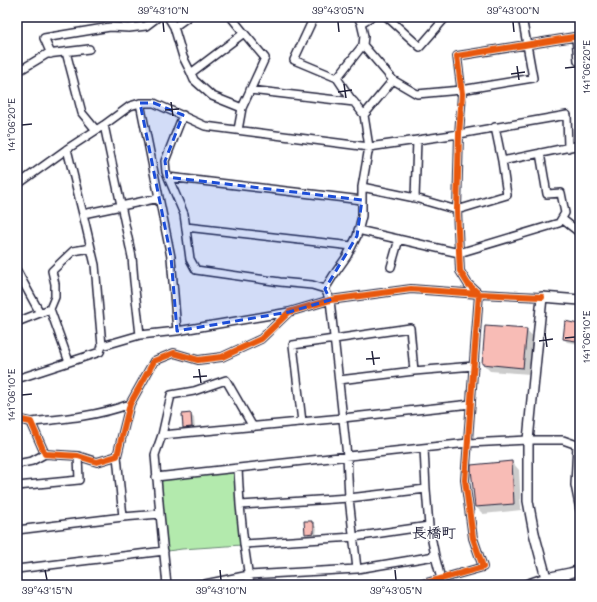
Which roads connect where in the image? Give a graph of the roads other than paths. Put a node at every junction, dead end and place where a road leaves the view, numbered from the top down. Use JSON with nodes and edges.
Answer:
{"nodes":[{"id":1,"x":158,"y":17,"type":"edge"},
{"id":2,"x":168,"y":17,"type":"edge"},
{"id":3,"x":188,"y":17,"type":"edge"},
{"id":4,"x":231,"y":17,"type":"edge"},
{"id":5,"x":314,"y":17,"type":"edge"},
{"id":6,"x":371,"y":17,"type":"edge"},
{"id":7,"x":387,"y":17,"type":"edge"},
{"id":8,"x":446,"y":17,"type":"edge"},
{"id":9,"x":522,"y":17,"type":"edge"},
{"id":10,"x":360,"y":20,"type":"edge"},
{"id":11,"x":174,"y":27,"type":"junction"},
{"id":12,"x":244,"y":33,"type":"junction"},
{"id":13,"x":578,"y":37,"type":"edge"},
{"id":14,"x":363,"y":45,"type":"junction"},
{"id":15,"x":527,"y":45,"type":"junction"},
{"id":16,"x":89,"y":49,"type":"dead end"},
{"id":17,"x":66,"y":52,"type":"junction"},
{"id":18,"x":52,"y":54,"type":"junction"},
{"id":19,"x":580,"y":60,"type":"edge"},
{"id":20,"x":17,"y":72,"type":"edge"},
{"id":21,"x":191,"y":74,"type":"junction"},
{"id":22,"x":337,"y":78,"type":"junction"},
{"id":23,"x":394,"y":80,"type":"junction"},
{"id":24,"x":250,"y":90,"type":"junction"},
{"id":25,"x":461,"y":90,"type":"junction"},
{"id":26,"x":354,"y":102,"type":"junction"},
{"id":27,"x":140,"y":103,"type":"junction"},
{"id":28,"x":242,"y":108,"type":"junction"},
{"id":29,"x":184,"y":115,"type":"junction"},
{"id":30,"x":364,"y":115,"type":"junction"},
{"id":31,"x":104,"y":125,"type":"junction"},
{"id":32,"x":495,"y":127,"type":"junction"},
{"id":33,"x":96,"y":130,"type":"junction"},
{"id":34,"x":238,"y":130,"type":"junction"},
{"id":35,"x":458,"y":134,"type":"junction"},
{"id":36,"x":416,"y":140,"type":"junction"},
{"id":37,"x":580,"y":145,"type":"edge"},
{"id":38,"x":369,"y":147,"type":"junction"},
{"id":39,"x":568,"y":148,"type":"junction"},
{"id":40,"x":67,"y":149,"type":"junction"},
{"id":41,"x":540,"y":153,"type":"junction"},
{"id":42,"x":502,"y":161,"type":"junction"},
{"id":43,"x":168,"y":177,"type":"junction"},
{"id":44,"x":17,"y":185,"type":"edge"},
{"id":45,"x":362,"y":187,"type":"junction"},
{"id":46,"x":160,"y":198,"type":"junction"},
{"id":47,"x":415,"y":198,"type":"junction"},
{"id":48,"x":362,"y":200,"type":"junction"},
{"id":49,"x":122,"y":206,"type":"junction"},
{"id":50,"x":457,"y":210,"type":"junction"},
{"id":51,"x":83,"y":214,"type":"junction"},
{"id":52,"x":562,"y":219,"type":"junction"},
{"id":53,"x":186,"y":227,"type":"junction"},
{"id":54,"x":358,"y":230,"type":"junction"},
{"id":55,"x":580,"y":233,"type":"edge"},
{"id":56,"x":399,"y":239,"type":"junction"},
{"id":57,"x":352,"y":246,"type":"junction"},
{"id":58,"x":91,"y":248,"type":"junction"},
{"id":59,"x":459,"y":253,"type":"junction"},
{"id":60,"x":391,"y":267,"type":"dead end"},
{"id":61,"x":17,"y":272,"type":"edge"},
{"id":62,"x":325,"y":289,"type":"junction"},
{"id":63,"x":479,"y":294,"type":"junction"},
{"id":64,"x":542,"y":296,"type":"junction"},
{"id":65,"x":330,"y":300,"type":"junction"},
{"id":66,"x":580,"y":300,"type":"edge"},
{"id":67,"x":50,"y":309,"type":"junction"},
{"id":68,"x":289,"y":312,"type":"junction"},
{"id":69,"x":40,"y":313,"type":"junction"},
{"id":70,"x":17,"y":322,"type":"edge"},
{"id":71,"x":177,"y":331,"type":"junction"},
{"id":72,"x":140,"y":335,"type":"junction"},
{"id":73,"x":334,"y":339,"type":"junction"},
{"id":74,"x":102,"y":346,"type":"junction"},
{"id":75,"x":69,"y":362,"type":"junction"},
{"id":76,"x":474,"y":366,"type":"junction"},
{"id":77,"x":414,"y":371,"type":"junction"},
{"id":78,"x":17,"y":378,"type":"edge"},
{"id":79,"x":339,"y":380,"type":"junction"},
{"id":80,"x":130,"y":404,"type":"junction"},
{"id":81,"x":471,"y":404,"type":"junction"},
{"id":82,"x":343,"y":418,"type":"junction"},
{"id":83,"x":17,"y":419,"type":"edge"},
{"id":84,"x":31,"y":422,"type":"junction"},
{"id":85,"x":302,"y":422,"type":"junction"},
{"id":86,"x":253,"y":427,"type":"junction"},
{"id":87,"x":162,"y":435,"type":"junction"},
{"id":88,"x":528,"y":440,"type":"junction"},
{"id":89,"x":468,"y":443,"type":"junction"},
{"id":90,"x":578,"y":445,"type":"edge"},
{"id":91,"x":424,"y":448,"type":"junction"},
{"id":92,"x":45,"y":454,"type":"junction"},
{"id":93,"x":78,"y":456,"type":"junction"},
{"id":94,"x":117,"y":456,"type":"junction"},
{"id":95,"x":347,"y":456,"type":"junction"},
{"id":96,"x":17,"y":464,"type":"edge"},
{"id":97,"x":238,"y":469,"type":"junction"},
{"id":98,"x":156,"y":477,"type":"junction"},
{"id":99,"x":17,"y":486,"type":"edge"},
{"id":100,"x":426,"y":489,"type":"junction"},
{"id":101,"x":350,"y":498,"type":"junction"},
{"id":102,"x":240,"y":505,"type":"junction"},
{"id":103,"x":580,"y":510,"type":"edge"},
{"id":104,"x":160,"y":514,"type":"junction"},
{"id":105,"x":123,"y":517,"type":"junction"},
{"id":106,"x":429,"y":526,"type":"junction"},
{"id":107,"x":17,"y":530,"type":"edge"},
{"id":108,"x":354,"y":537,"type":"junction"},
{"id":109,"x":244,"y":544,"type":"junction"},
{"id":110,"x":164,"y":551,"type":"junction"},
{"id":111,"x":434,"y":556,"type":"junction"},
{"id":112,"x":17,"y":569,"type":"edge"},
{"id":113,"x":357,"y":569,"type":"junction"},
{"id":114,"x":580,"y":570,"type":"edge"},
{"id":115,"x":249,"y":575,"type":"junction"},
{"id":116,"x":441,"y":578,"type":"junction"},
{"id":117,"x":547,"y":582,"type":"edge"},
{"id":118,"x":205,"y":584,"type":"edge"},
{"id":119,"x":167,"y":585,"type":"edge"},
{"id":120,"x":194,"y":585,"type":"edge"},
{"id":121,"x":250,"y":585,"type":"edge"},
{"id":122,"x":419,"y":585,"type":"edge"},
{"id":123,"x":526,"y":585,"type":"edge"}],
"edges":[{"from":1,"to":18,"type":"street"},
{"from":2,"to":11,"type":"street"},
{"from":3,"to":11,"type":"street"},
{"from":4,"to":12,"type":"street"},
{"from":5,"to":22,"type":"street"},
{"from":6,"to":10,"type":"street"},
{"from":7,"to":8,"type":"street"},
{"from":9,"to":15,"type":"street"},
{"from":10,"to":14,"type":"street"},
{"from":11,"to":21,"type":"street"},
{"from":12,"to":21,"type":"street"},
{"from":12,"to":24,"type":"street"},
{"from":13,"to":15,"type":"street"},
{"from":13,"to":19,"type":"street"},
{"from":14,"to":22,"type":"street"},
{"from":14,"to":23,"type":"street"},
{"from":15,"to":25,"type":"street"},
{"from":15,"to":25,"type":"street"},
{"from":16,"to":17,"type":"street"},
{"from":17,"to":18,"type":"street"},
{"from":17,"to":33,"type":"street"},
{"from":18,"to":20,"type":"street"},
{"from":21,"to":28,"type":"street"},
{"from":22,"to":26,"type":"street"},
{"from":23,"to":25,"type":"street"},
{"from":23,"to":30,"type":"street"},
{"from":24,"to":26,"type":"street"},
{"from":24,"to":28,"type":"street"},
{"from":25,"to":35,"type":"street"},
{"from":26,"to":30,"type":"street"},
{"from":27,"to":29,"type":"street"},
{"from":27,"to":31,"type":"street"},
{"from":27,"to":46,"type":"street"},
{"from":28,"to":34,"type":"street"},
{"from":29,"to":34,"type":"street"},
{"from":29,"to":43,"type":"street"},
{"from":30,"to":38,"type":"street"},
{"from":31,"to":33,"type":"street"},
{"from":31,"to":49,"type":"street"},
{"from":32,"to":35,"type":"street"},
{"from":32,"to":39,"type":"street"},
{"from":32,"to":42,"type":"street"},
{"from":33,"to":40,"type":"street"},
{"from":34,"to":38,"type":"street"},
{"from":35,"to":36,"type":"street"},
{"from":35,"to":50,"type":"street"},
{"from":36,"to":38,"type":"street"},
{"from":36,"to":47,"type":"street"},
{"from":37,"to":39,"type":"street"},
{"from":38,"to":45,"type":"street"},
{"from":39,"to":41,"type":"street"},
{"from":40,"to":44,"type":"street"},
{"from":40,"to":51,"type":"street"},
{"from":41,"to":42,"type":"street"},
{"from":41,"to":52,"type":"street"},
{"from":42,"to":50,"type":"street"},
{"from":43,"to":48,"type":"street"},
{"from":43,"to":53,"type":"street"},
{"from":45,"to":47,"type":"street"},
{"from":45,"to":48,"type":"street"},
{"from":46,"to":49,"type":"street"},
{"from":46,"to":71,"type":"street"},
{"from":47,"to":50,"type":"street"},
{"from":48,"to":54,"type":"street"},
{"from":49,"to":51,"type":"street"},
{"from":49,"to":72,"type":"street"},
{"from":50,"to":59,"type":"street"},
{"from":51,"to":58,"type":"street"},
{"from":52,"to":55,"type":"street"},
{"from":52,"to":59,"type":"street"},
{"from":53,"to":57,"type":"street"},
{"from":53,"to":62,"type":"street"},
{"from":54,"to":56,"type":"street"},
{"from":54,"to":57,"type":"street"},
{"from":56,"to":59,"type":"street"},
{"from":56,"to":60,"type":"street"},
{"from":57,"to":62,"type":"street"},
{"from":58,"to":67,"type":"street"},
{"from":58,"to":74,"type":"street"},
{"from":59,"to":63,"type":"street"},
{"from":61,"to":69,"type":"street"},
{"from":62,"to":65,"type":"street"},
{"from":63,"to":64,"type":"street"},
{"from":63,"to":65,"type":"street"},
{"from":63,"to":76,"type":"street"},
{"from":64,"to":66,"type":"street"},
{"from":64,"to":88,"type":"street"},
{"from":65,"to":68,"type":"street"},
{"from":65,"to":73,"type":"street"},
{"from":67,"to":69,"type":"street"},
{"from":67,"to":75,"type":"street"},
{"from":68,"to":71,"type":"street"},
{"from":68,"to":80,"type":"street"},
{"from":69,"to":70,"type":"street"},
{"from":71,"to":72,"type":"street"},
{"from":72,"to":74,"type":"street"},
{"from":73,"to":77,"type":"street"},
{"from":73,"to":79,"type":"street"},
{"from":73,"to":85,"type":"street"},
{"from":74,"to":75,"type":"street"},
{"from":75,"to":78,"type":"street"},
{"from":76,"to":77,"type":"street"},
{"from":76,"to":81,"type":"street"},
{"from":77,"to":79,"type":"street"},
{"from":79,"to":82,"type":"street"},
{"from":80,"to":84,"type":"street"},
{"from":80,"to":94,"type":"street"},
{"from":81,"to":82,"type":"street"},
{"from":81,"to":89,"type":"street"},
{"from":82,"to":85,"type":"street"},
{"from":82,"to":95,"type":"street"},
{"from":83,"to":84,"type":"street"},
{"from":84,"to":92,"type":"street"},
{"from":85,"to":86,"type":"street"},
{"from":86,"to":87,"type":"street"},
{"from":86,"to":87,"type":"street"},
{"from":87,"to":98,"type":"street"},
{"from":88,"to":89,"type":"street"},
{"from":88,"to":90,"type":"street"},
{"from":88,"to":117,"type":"street"},
{"from":89,"to":91,"type":"street"},
{"from":89,"to":116,"type":"street"},
{"from":90,"to":103,"type":"street"},
{"from":91,"to":95,"type":"street"},
{"from":91,"to":100,"type":"street"},
{"from":92,"to":93,"type":"street"},
{"from":92,"to":96,"type":"street"},
{"from":93,"to":94,"type":"street"},
{"from":93,"to":99,"type":"street"},
{"from":94,"to":105,"type":"street"},
{"from":95,"to":97,"type":"street"},
{"from":95,"to":101,"type":"street"},
{"from":97,"to":98,"type":"street"},
{"from":97,"to":102,"type":"street"},
{"from":98,"to":104,"type":"street"},
{"from":100,"to":101,"type":"street"},
{"from":100,"to":106,"type":"street"},
{"from":101,"to":102,"type":"street"},
{"from":101,"to":108,"type":"street"},
{"from":102,"to":109,"type":"street"},
{"from":104,"to":105,"type":"street"},
{"from":104,"to":110,"type":"street"},
{"from":105,"to":107,"type":"street"},
{"from":106,"to":108,"type":"street"},
{"from":106,"to":111,"type":"street"},
{"from":108,"to":109,"type":"street"},
{"from":108,"to":113,"type":"street"},
{"from":109,"to":115,"type":"street"},
{"from":110,"to":112,"type":"street"},
{"from":110,"to":119,"type":"street"},
{"from":111,"to":113,"type":"street"},
{"from":111,"to":116,"type":"street"},
{"from":113,"to":115,"type":"street"},
{"from":114,"to":117,"type":"street"},
{"from":115,"to":118,"type":"street"},
{"from":115,"to":121,"type":"street"},
{"from":116,"to":122,"type":"street"},
{"from":117,"to":123,"type":"street"},
{"from":118,"to":120,"type":"street"}]}
